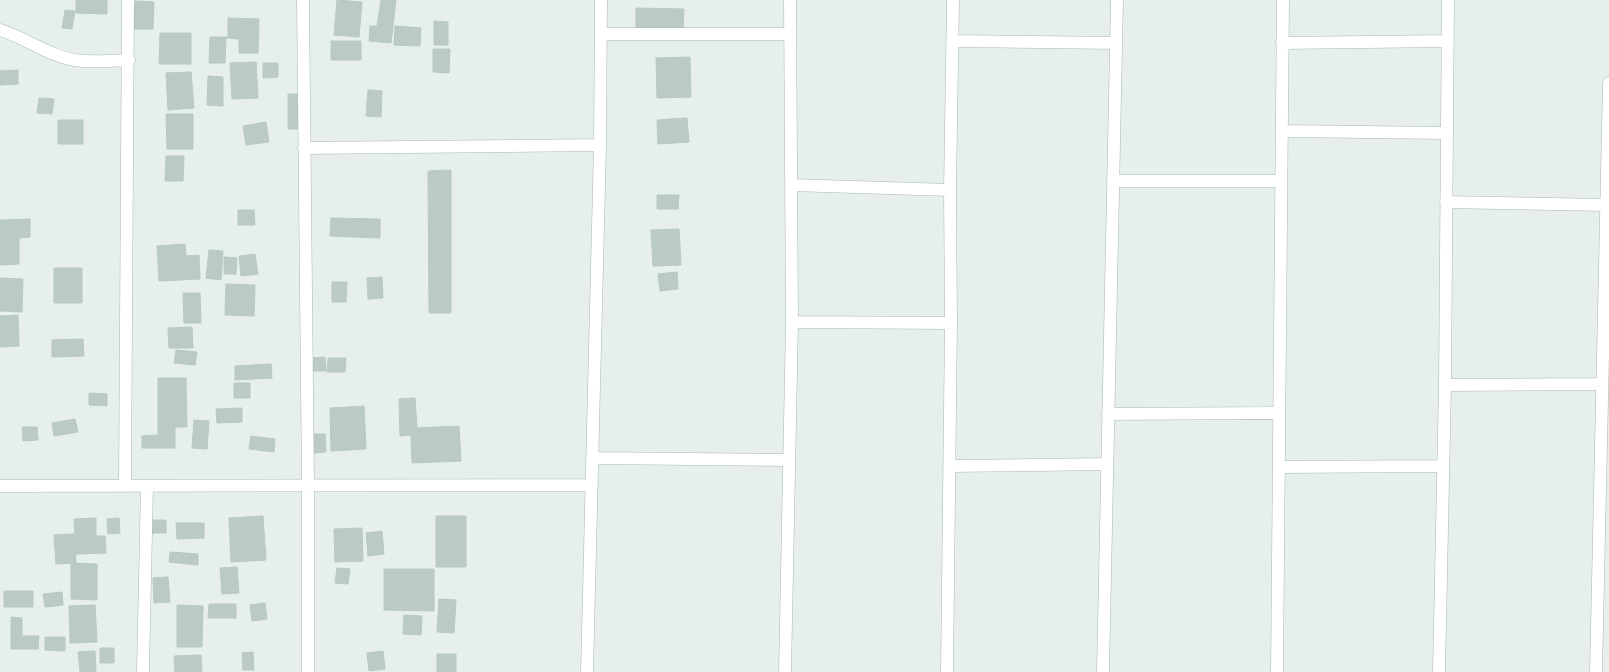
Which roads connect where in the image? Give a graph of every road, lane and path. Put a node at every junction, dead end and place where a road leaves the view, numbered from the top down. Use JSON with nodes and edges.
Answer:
{"nodes":[{"id":1,"x":128,"y":0,"type":"edge"},
{"id":2,"x":302,"y":0,"type":"edge"},
{"id":3,"x":601,"y":0,"type":"edge"},
{"id":4,"x":790,"y":0,"type":"edge"},
{"id":5,"x":953,"y":0,"type":"edge"},
{"id":6,"x":1117,"y":0,"type":"edge"},
{"id":7,"x":1283,"y":0,"type":"edge"},
{"id":8,"x":1448,"y":0,"type":"edge"},
{"id":9,"x":0,"y":30,"type":"edge"},
{"id":10,"x":602,"y":34,"type":"junction"},
{"id":11,"x":790,"y":34,"type":"junction"},
{"id":12,"x":953,"y":41,"type":"junction"},
{"id":13,"x":1448,"y":41,"type":"junction"},
{"id":14,"x":1116,"y":43,"type":"junction"},
{"id":15,"x":1282,"y":43,"type":"junction"},
{"id":16,"x":129,"y":60,"type":"junction"},
{"id":17,"x":1609,"y":83,"type":"edge"},
{"id":18,"x":1282,"y":131,"type":"junction"},
{"id":19,"x":1447,"y":133,"type":"junction"},
{"id":20,"x":600,"y":145,"type":"junction"},
{"id":21,"x":304,"y":148,"type":"junction"},
{"id":22,"x":1113,"y":180,"type":"junction"},
{"id":23,"x":1281,"y":181,"type":"junction"},
{"id":24,"x":791,"y":185,"type":"junction"},
{"id":25,"x":1608,"y":186,"type":"edge"},
{"id":26,"x":950,"y":190,"type":"junction"},
{"id":27,"x":1446,"y":202,"type":"junction"},
{"id":28,"x":1607,"y":205,"type":"junction"},
{"id":29,"x":792,"y":322,"type":"junction"},
{"id":30,"x":951,"y":323,"type":"junction"},
{"id":31,"x":1606,"y":346,"type":"edge"},
{"id":32,"x":1602,"y":384,"type":"junction"},
{"id":33,"x":1445,"y":385,"type":"junction"},
{"id":34,"x":1108,"y":414,"type":"junction"},
{"id":35,"x":1279,"y":414,"type":"junction"},
{"id":36,"x":592,"y":458,"type":"junction"},
{"id":37,"x":789,"y":460,"type":"junction"},
{"id":38,"x":1107,"y":464,"type":"junction"},
{"id":39,"x":949,"y":466,"type":"junction"},
{"id":40,"x":1442,"y":466,"type":"junction"},
{"id":41,"x":1279,"y":467,"type":"junction"},
{"id":42,"x":1605,"y":470,"type":"edge"},
{"id":43,"x":308,"y":485,"type":"junction"},
{"id":44,"x":592,"y":485,"type":"junction"},
{"id":45,"x":0,"y":486,"type":"edge"},
{"id":46,"x":126,"y":486,"type":"junction"},
{"id":47,"x":147,"y":486,"type":"junction"},
{"id":48,"x":1603,"y":602,"type":"edge"},
{"id":49,"x":143,"y":672,"type":"edge"},
{"id":50,"x":308,"y":672,"type":"edge"},
{"id":51,"x":587,"y":672,"type":"edge"},
{"id":52,"x":785,"y":672,"type":"edge"},
{"id":53,"x":947,"y":672,"type":"edge"},
{"id":54,"x":1103,"y":672,"type":"edge"},
{"id":55,"x":1277,"y":672,"type":"edge"},
{"id":56,"x":1439,"y":672,"type":"edge"},
{"id":57,"x":1596,"y":672,"type":"edge"}],
"edges":[{"from":1,"to":16,"type":"street"},
{"from":2,"to":21,"type":"street"},
{"from":3,"to":10,"type":"street"},
{"from":4,"to":11,"type":"street"},
{"from":5,"to":12,"type":"street"},
{"from":6,"to":14,"type":"street"},
{"from":7,"to":15,"type":"street"},
{"from":8,"to":13,"type":"street"},
{"from":9,"to":16,"type":"street"},
{"from":10,"to":11,"type":"street"},
{"from":10,"to":20,"type":"street"},
{"from":11,"to":24,"type":"street"},
{"from":12,"to":14,"type":"street"},
{"from":12,"to":26,"type":"street"},
{"from":13,"to":15,"type":"street"},
{"from":13,"to":19,"type":"street"},
{"from":14,"to":22,"type":"street"},
{"from":15,"to":18,"type":"street"},
{"from":16,"to":46,"type":"street"},
{"from":17,"to":25,"type":"street"},
{"from":18,"to":19,"type":"street"},
{"from":18,"to":23,"type":"street"},
{"from":19,"to":27,"type":"street"},
{"from":20,"to":21,"type":"street"},
{"from":20,"to":36,"type":"street"},
{"from":21,"to":43,"type":"street"},
{"from":22,"to":23,"type":"street"},
{"from":22,"to":34,"type":"street"},
{"from":23,"to":35,"type":"street"},
{"from":24,"to":26,"type":"street"},
{"from":24,"to":29,"type":"street"},
{"from":25,"to":28,"type":"street"},
{"from":26,"to":30,"type":"street"},
{"from":27,"to":28,"type":"street"},
{"from":27,"to":33,"type":"street"},
{"from":28,"to":31,"type":"street"},
{"from":29,"to":30,"type":"street"},
{"from":29,"to":37,"type":"street"},
{"from":30,"to":39,"type":"street"},
{"from":31,"to":32,"type":"street"},
{"from":32,"to":33,"type":"street"},
{"from":32,"to":42,"type":"street"},
{"from":33,"to":40,"type":"street"},
{"from":34,"to":35,"type":"street"},
{"from":34,"to":38,"type":"street"},
{"from":35,"to":41,"type":"street"},
{"from":36,"to":37,"type":"street"},
{"from":36,"to":44,"type":"street"},
{"from":37,"to":52,"type":"street"},
{"from":38,"to":39,"type":"street"},
{"from":38,"to":54,"type":"street"},
{"from":39,"to":53,"type":"street"},
{"from":40,"to":41,"type":"street"},
{"from":40,"to":56,"type":"street"},
{"from":41,"to":55,"type":"street"},
{"from":42,"to":48,"type":"street"},
{"from":43,"to":44,"type":"street"},
{"from":43,"to":47,"type":"street"},
{"from":43,"to":50,"type":"street"},
{"from":44,"to":51,"type":"street"},
{"from":45,"to":46,"type":"street"},
{"from":46,"to":47,"type":"street"},
{"from":47,"to":49,"type":"street"},
{"from":48,"to":57,"type":"street"}]}
